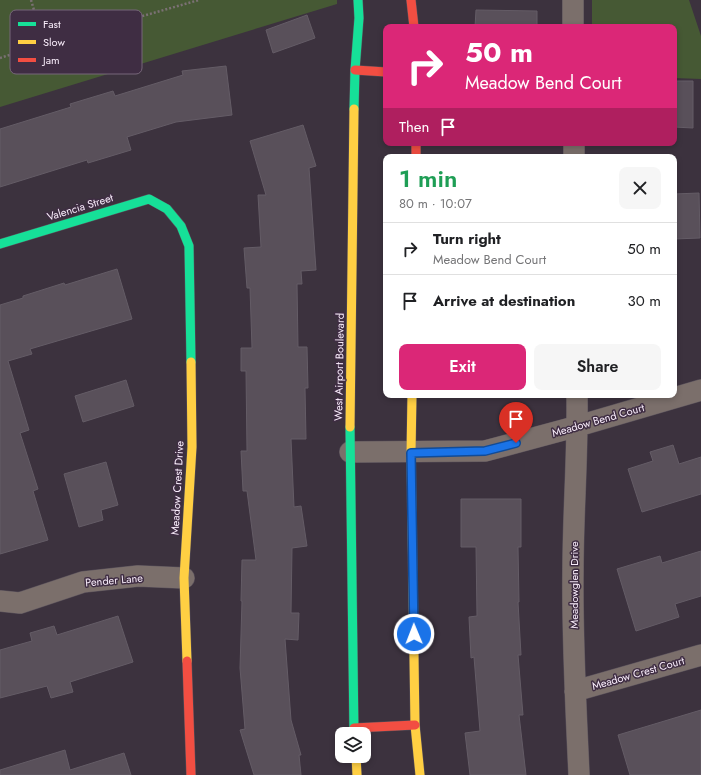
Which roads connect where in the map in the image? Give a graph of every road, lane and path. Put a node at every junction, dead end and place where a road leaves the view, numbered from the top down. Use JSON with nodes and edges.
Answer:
{"nodes":[{"id":1,"x":31,"y":0,"type":"edge"},
{"id":2,"x":199,"y":0,"type":"edge"},
{"id":3,"x":358,"y":0,"type":"edge"},
{"id":4,"x":411,"y":0,"type":"edge"},
{"id":5,"x":573,"y":0,"type":"edge"},
{"id":6,"x":34,"y":10,"type":"edge"},
{"id":7,"x":142,"y":16,"type":"edge"},
{"id":8,"x":414,"y":24,"type":"edge"},
{"id":9,"x":573,"y":24,"type":"edge"},
{"id":10,"x":10,"y":55,"type":"edge"},
{"id":11,"x":0,"y":58,"type":"edge"},
{"id":12,"x":355,"y":70,"type":"junction"},
{"id":13,"x":383,"y":72,"type":"edge"},
{"id":14,"x":166,"y":209,"type":"joint"},
{"id":15,"x":0,"y":244,"type":"edge"},
{"id":16,"x":701,"y":390,"type":"edge"},
{"id":17,"x":677,"y":397,"type":"edge"},
{"id":18,"x":412,"y":398,"type":"edge"},
{"id":19,"x":577,"y":398,"type":"edge"},
{"id":20,"x":674,"y":398,"type":"edge"},
{"id":21,"x":578,"y":426,"type":"junction"},
{"id":22,"x":350,"y":452,"type":"junction"},
{"id":23,"x":411,"y":453,"type":"junction"},
{"id":24,"x":184,"y":578,"type":"junction"},
{"id":25,"x":0,"y":601,"type":"edge"},
{"id":26,"x":701,"y":655,"type":"edge"},
{"id":27,"x":575,"y":691,"type":"junction"},
{"id":28,"x":415,"y":725,"type":"junction"},
{"id":29,"x":354,"y":727,"type":"edge"},
{"id":30,"x":371,"y":729,"type":"edge"},
{"id":31,"x":356,"y":763,"type":"edge"},
{"id":32,"x":191,"y":775,"type":"edge"},
{"id":33,"x":357,"y":775,"type":"edge"},
{"id":34,"x":420,"y":775,"type":"edge"},
{"id":35,"x":579,"y":775,"type":"edge"}],
"edges":[{"from":1,"to":6,"type":"path"},
{"from":2,"to":7,"type":"path"},
{"from":3,"to":12,"type":"main road","name":"West Airport Boulevard"},
{"from":4,"to":8,"type":"main road"},
{"from":5,"to":9,"type":"street"},
{"from":10,"to":11,"type":"path"},
{"from":12,"to":13,"type":"main road"},
{"from":12,"to":22,"type":"main road","name":"West Airport Boulevard"},
{"from":14,"to":15,"type":"main road","name":"Valencia Street"},
{"from":14,"to":24,"type":"main road","name":"Meadow Crest Drive"},
{"from":16,"to":17,"type":"street","name":"Meadow Bend Court"},
{"from":18,"to":23,"type":"main road"},
{"from":19,"to":21,"type":"street","name":"Meadowglen Drive"},
{"from":20,"to":21,"type":"street","name":"Meadow Bend Court"},
{"from":21,"to":23,"type":"street","name":"Meadow Bend Court"},
{"from":21,"to":27,"type":"street","name":"Meadowglen Drive"},
{"from":22,"to":23,"type":"street","name":"Meadow Bend Court"},
{"from":22,"to":29,"type":"main road","name":"West Airport Boulevard"},
{"from":23,"to":28,"type":"main road"},
{"from":24,"to":25,"type":"street","name":"Pender Lane"},
{"from":24,"to":32,"type":"main road","name":"Meadow Crest Drive"},
{"from":26,"to":27,"type":"street","name":"Meadow Crest Court"},
{"from":27,"to":35,"type":"street","name":"Meadowglen Drive"},
{"from":28,"to":30,"type":"main road"},
{"from":28,"to":34,"type":"main road"},
{"from":31,"to":33,"type":"main road"}]}
